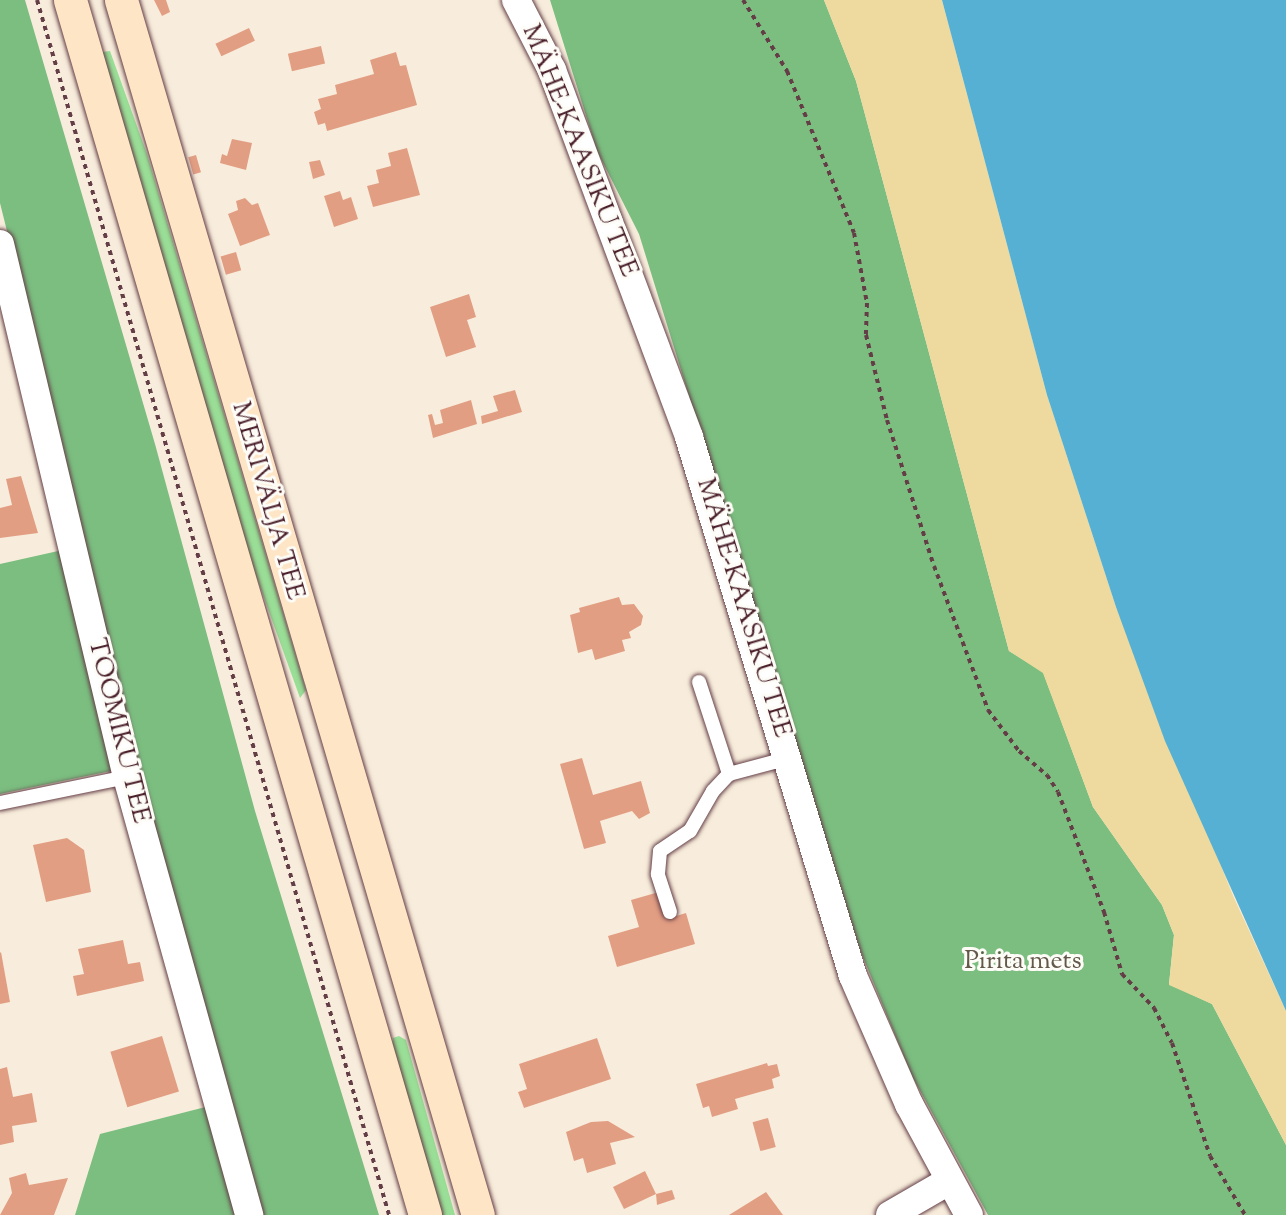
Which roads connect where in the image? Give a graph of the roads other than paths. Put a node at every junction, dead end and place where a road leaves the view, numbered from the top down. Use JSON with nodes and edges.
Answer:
{"nodes":[{"id":1,"x":70,"y":0,"type":"edge"},
{"id":2,"x":121,"y":0,"type":"edge"},
{"id":3,"x":516,"y":0,"type":"edge"},
{"id":4,"x":0,"y":244,"type":"edge"},
{"id":5,"x":699,"y":682,"type":"dead end"},
{"id":6,"x":789,"y":758,"type":"junction"},
{"id":7,"x":729,"y":774,"type":"junction"},
{"id":8,"x":127,"y":777,"type":"junction"},
{"id":9,"x":0,"y":802,"type":"edge"},
{"id":10,"x":670,"y":912,"type":"dead end"},
{"id":11,"x":357,"y":978,"type":"junction"},
{"id":12,"x":414,"y":1002,"type":"junction"},
{"id":13,"x":949,"y":1181,"type":"junction"},
{"id":14,"x":249,"y":1215,"type":"edge"},
{"id":15,"x":425,"y":1215,"type":"edge"},
{"id":16,"x":478,"y":1215,"type":"edge"},
{"id":17,"x":890,"y":1215,"type":"edge"},
{"id":18,"x":969,"y":1215,"type":"edge"}],
"edges":[{"from":1,"to":11,"type":"main road","name":"MERIVÄLJA TEE"},
{"from":2,"to":12,"type":"main road","name":"MERIVÄLJA TEE"},
{"from":3,"to":6,"type":"street","name":"MÄHE-KAASIKU TEE"},
{"from":4,"to":8,"type":"street","name":"TOOMIKU TEE"},
{"from":5,"to":7,"type":"lane"},
{"from":6,"to":7,"type":"lane"},
{"from":6,"to":13,"type":"street","name":"MÄHE-KAASIKU TEE"},
{"from":7,"to":10,"type":"lane"},
{"from":8,"to":9,"type":"lane"},
{"from":8,"to":14,"type":"street","name":"TOOMIKU TEE"},
{"from":11,"to":12,"type":"main road"},
{"from":11,"to":15,"type":"main road","name":"MERIVÄLJA TEE"},
{"from":12,"to":16,"type":"main road","name":"MERIVÄLJA TEE"},
{"from":13,"to":17,"type":"street"},
{"from":13,"to":18,"type":"street","name":"MÄHE-KAASIKU TEE"}]}
